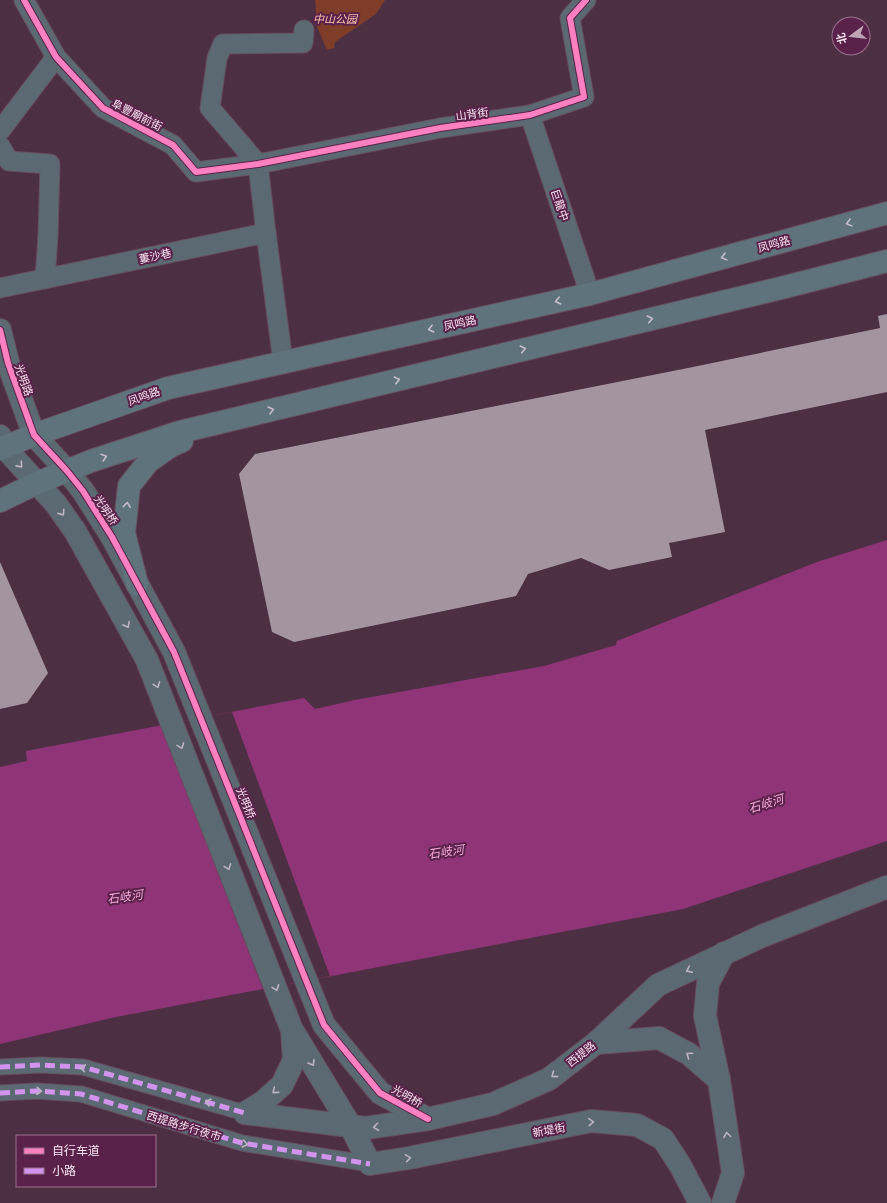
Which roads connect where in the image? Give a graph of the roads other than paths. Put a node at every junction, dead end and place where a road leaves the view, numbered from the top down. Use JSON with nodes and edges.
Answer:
{"nodes":[{"id":1,"x":24,"y":0,"type":"edge"},
{"id":2,"x":586,"y":0,"type":"edge"},
{"id":3,"x":304,"y":30,"type":"dead end"},
{"id":4,"x":56,"y":57,"type":"junction"},
{"id":5,"x":530,"y":115,"type":"junction"},
{"id":6,"x":0,"y":131,"type":"edge"},
{"id":7,"x":0,"y":146,"type":"edge"},
{"id":8,"x":258,"y":164,"type":"junction"},
{"id":9,"x":887,"y":213,"type":"edge"},
{"id":10,"x":266,"y":233,"type":"junction"},
{"id":11,"x":887,"y":261,"type":"edge"},
{"id":12,"x":45,"y":279,"type":"junction"},
{"id":13,"x":0,"y":288,"type":"edge"},
{"id":14,"x":590,"y":294,"type":"junction"},
{"id":15,"x":0,"y":330,"type":"edge"},
{"id":16,"x":283,"y":362,"type":"junction"},
{"id":17,"x":233,"y":420,"type":"junction"},
{"id":18,"x":34,"y":435,"type":"junction"},
{"id":19,"x":1,"y":444,"type":"edge"},
{"id":20,"x":67,"y":471,"type":"junction"},
{"id":21,"x":37,"y":483,"type":"junction"},
{"id":22,"x":0,"y":501,"type":"edge"},
{"id":23,"x":137,"y":584,"type":"junction"},
{"id":24,"x":887,"y":887,"type":"edge"},
{"id":25,"x":724,"y":953,"type":"junction"},
{"id":26,"x":292,"y":1030,"type":"junction"},
{"id":27,"x":596,"y":1043,"type":"junction"},
{"id":28,"x":0,"y":1067,"type":"edge"},
{"id":29,"x":719,"y":1080,"type":"junction"},
{"id":30,"x":0,"y":1093,"type":"edge"},
{"id":31,"x":246,"y":1113,"type":"junction"},
{"id":32,"x":428,"y":1120,"type":"junction"},
{"id":33,"x":351,"y":1127,"type":"junction"},
{"id":34,"x":370,"y":1164,"type":"junction"},
{"id":35,"x":733,"y":1173,"type":"junction"},
{"id":36,"x":697,"y":1199,"type":"edge"},
{"id":37,"x":723,"y":1203,"type":"edge"}],
"edges":[{"from":1,"to":4,"type":"street","name":"阜豐廟前街"},
{"from":2,"to":5,"type":"street","name":"山背街"},
{"from":3,"to":8,"type":"street"},
{"from":4,"to":6,"type":"street"},
{"from":4,"to":8,"type":"street","name":"阜豐廟前街"},
{"from":5,"to":8,"type":"street","name":"山背街"},
{"from":5,"to":14,"type":"street","name":"巨龍中"},
{"from":7,"to":12,"type":"street"},
{"from":8,"to":10,"type":"street"},
{"from":9,"to":14,"type":"main road","name":"凤鸣路","one_way":true},
{"from":10,"to":12,"type":"street","name":"蔞沙巷"},
{"from":10,"to":16,"type":"street"},
{"from":17,"to":11,"type":"main road","one_way":true},
{"from":12,"to":13,"type":"street","name":"蔞沙巷"},
{"from":14,"to":16,"type":"main road","name":"凤鸣路","one_way":true},
{"from":15,"to":18,"type":"street","name":"光明路"},
{"from":16,"to":18,"type":"main road","name":"凤鸣路"},
{"from":20,"to":17,"type":"main road","one_way":true},
{"from":23,"to":17,"type":"main road","one_way":true},
{"from":18,"to":19,"type":"main road","name":"凤鸣路"},
{"from":18,"to":20,"type":"street","name":"光明桥"},
{"from":19,"to":21,"type":"street","one_way":true},
{"from":20,"to":21,"type":"main road"},
{"from":20,"to":23,"type":"street","name":"光明桥"},
{"from":21,"to":22,"type":"main road"},
{"from":21,"to":26,"type":"street","one_way":true},
{"from":23,"to":32,"type":"street","name":"光明桥"},
{"from":24,"to":25,"type":"street","name":"西提路"},
{"from":25,"to":27,"type":"street","name":"西提路","one_way":true},
{"from":25,"to":29,"type":"street"},
{"from":26,"to":31,"type":"street","one_way":true},
{"from":26,"to":33,"type":"street","one_way":true},
{"from":29,"to":27,"type":"street","one_way":true},
{"from":27,"to":32,"type":"street","name":"西提路","one_way":true},
{"from":31,"to":28,"type":"street","one_way":true},
{"from":35,"to":29,"type":"street","one_way":true},
{"from":30,"to":34,"type":"street","name":"西提路步行夜市","one_way":true},
{"from":31,"to":33,"type":"street","name":"西提路"},
{"from":32,"to":33,"type":"street","name":"西提路","one_way":true},
{"from":33,"to":34,"type":"street"},
{"from":34,"to":36,"type":"street","name":"新堤街","one_way":true},
{"from":35,"to":36,"type":"street"},
{"from":35,"to":37,"type":"street"}]}
